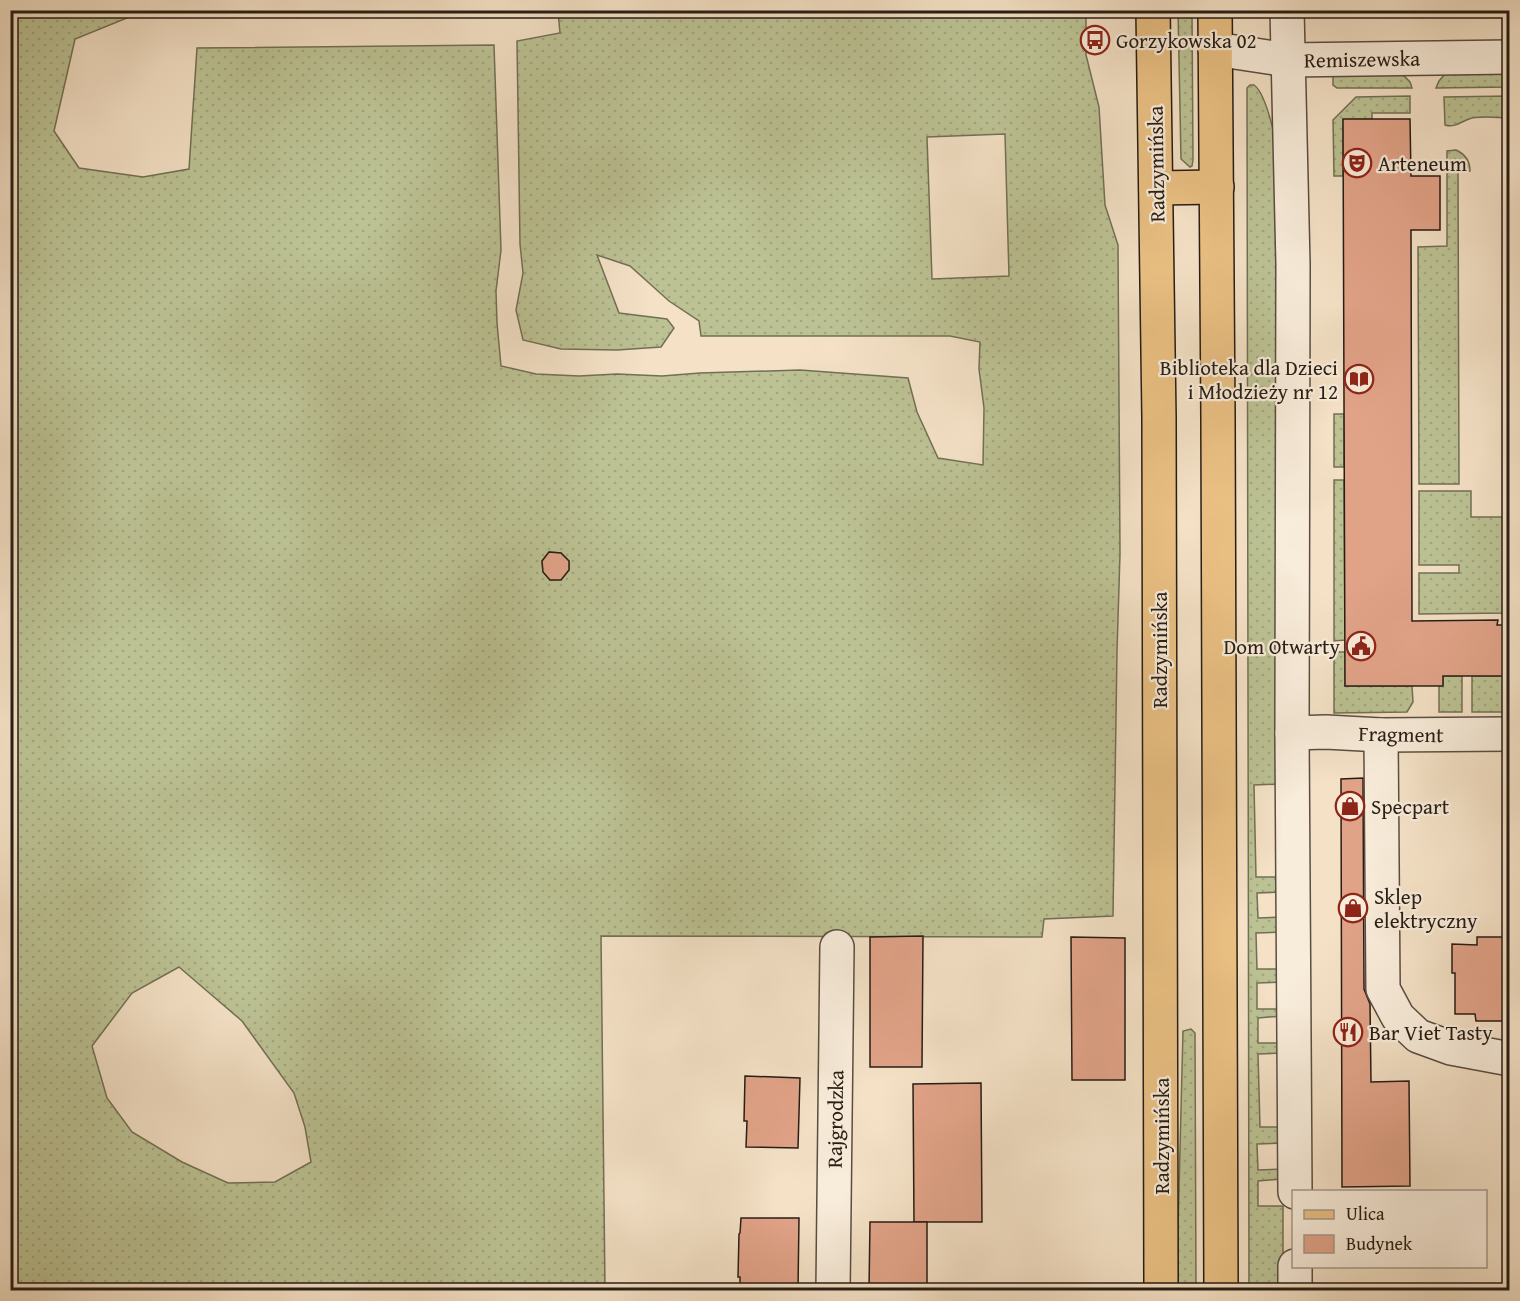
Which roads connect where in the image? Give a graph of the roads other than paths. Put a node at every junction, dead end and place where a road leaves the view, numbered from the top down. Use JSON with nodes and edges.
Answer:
{"nodes":[{"id":1,"x":1153,"y":10,"type":"edge"},
{"id":2,"x":1215,"y":10,"type":"edge"},
{"id":3,"x":1287,"y":10,"type":"edge"},
{"id":4,"x":1215,"y":49,"type":"junction"},
{"id":5,"x":1509,"y":57,"type":"edge"},
{"id":6,"x":1288,"y":60,"type":"junction"},
{"id":7,"x":1216,"y":187,"type":"junction"},
{"id":8,"x":1156,"y":188,"type":"junction"},
{"id":9,"x":1292,"y":733,"type":"junction"},
{"id":10,"x":1509,"y":734,"type":"edge"},
{"id":11,"x":1381,"y":735,"type":"junction"},
{"id":12,"x":837,"y":947,"type":"dead end"},
{"id":13,"x":1509,"y":1059,"type":"edge"},
{"id":14,"x":1295,"y":1190,"type":"edge"},
{"id":15,"x":1295,"y":1268,"type":"edge"},
{"id":16,"x":833,"y":1290,"type":"edge"},
{"id":17,"x":1161,"y":1290,"type":"edge"},
{"id":18,"x":1221,"y":1290,"type":"edge"},
{"id":19,"x":1295,"y":1290,"type":"edge"}],
"edges":[{"from":1,"to":8,"type":"main road","name":"Radzymińska"},
{"from":2,"to":4,"type":"main road"},
{"from":3,"to":6,"type":"street"},
{"from":4,"to":6,"type":"street","name":"Remiszewska"},
{"from":4,"to":7,"type":"main road"},
{"from":5,"to":6,"type":"street","name":"Remiszewska"},
{"from":6,"to":9,"type":"street"},
{"from":7,"to":8,"type":"main road"},
{"from":7,"to":18,"type":"main road"},
{"from":8,"to":17,"type":"main road","name":"Radzymińska"},
{"from":9,"to":11,"type":"street","name":"Fragment"},
{"from":9,"to":14,"type":"street"},
{"from":10,"to":11,"type":"street","name":"Fragment"},
{"from":11,"to":13,"type":"street"},
{"from":12,"to":16,"type":"street","name":"Rajgrodzka"},
{"from":15,"to":19,"type":"street"}]}
